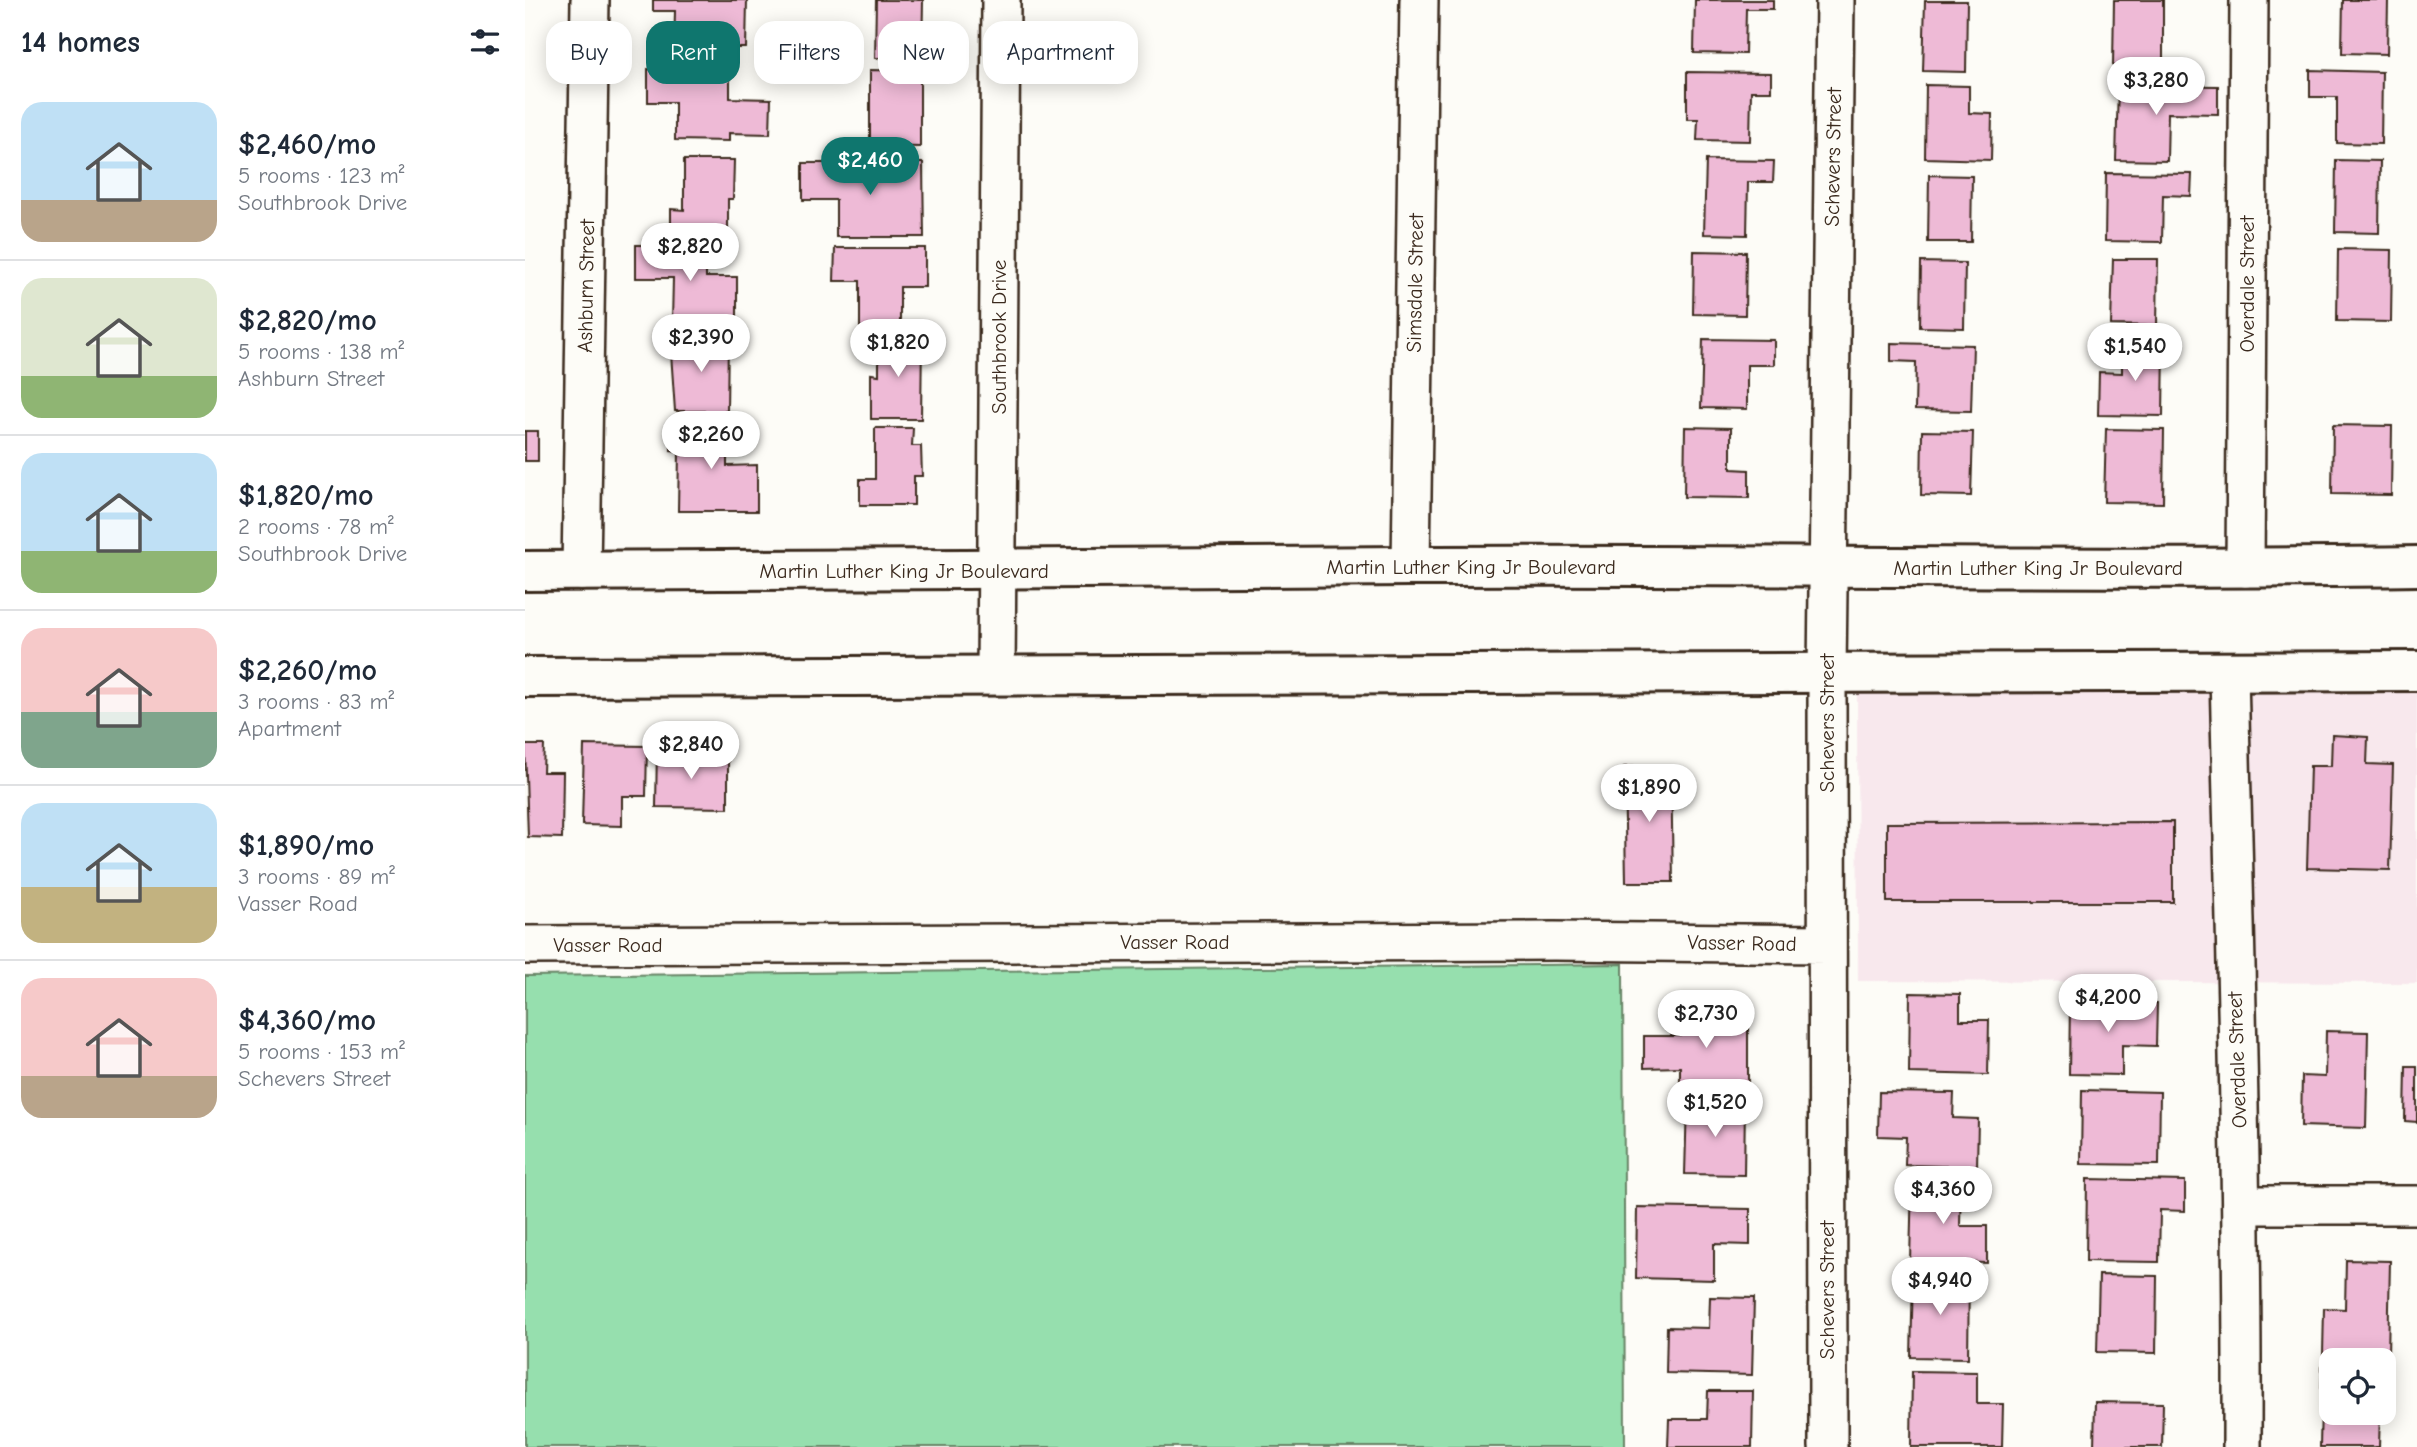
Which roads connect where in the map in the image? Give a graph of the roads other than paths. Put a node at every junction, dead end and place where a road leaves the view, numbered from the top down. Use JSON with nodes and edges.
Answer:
{"nodes":[{"id":1,"x":590,"y":0,"type":"edge"},
{"id":2,"x":1001,"y":0,"type":"edge"},
{"id":3,"x":1419,"y":0,"type":"edge"},
{"id":4,"x":1835,"y":0,"type":"edge"},
{"id":5,"x":2249,"y":0,"type":"edge"},
{"id":6,"x":1411,"y":566,"type":"junction"},
{"id":7,"x":2417,"y":566,"type":"edge"},
{"id":8,"x":1829,"y":568,"type":"junction"},
{"id":9,"x":2245,"y":568,"type":"junction"},
{"id":10,"x":525,"y":571,"type":"edge"},
{"id":11,"x":581,"y":571,"type":"junction"},
{"id":12,"x":997,"y":571,"type":"junction"},
{"id":13,"x":2417,"y":671,"type":"edge"},
{"id":14,"x":2229,"y":673,"type":"junction"},
{"id":15,"x":996,"y":674,"type":"junction"},
{"id":16,"x":1827,"y":674,"type":"junction"},
{"id":17,"x":525,"y":677,"type":"edge"},
{"id":18,"x":1826,"y":944,"type":"junction"},
{"id":19,"x":525,"y":945,"type":"edge"},
{"id":20,"x":2243,"y":1205,"type":"junction"},
{"id":21,"x":2417,"y":1205,"type":"edge"},
{"id":22,"x":1828,"y":1447,"type":"edge"},
{"id":23,"x":2242,"y":1447,"type":"edge"}],
"edges":[{"from":1,"to":11,"type":"street","name":"Ashburn Street"},
{"from":2,"to":12,"type":"street","name":"Southbrook Drive"},
{"from":3,"to":6,"type":"street","name":"Simsdale Street"},
{"from":4,"to":8,"type":"street","name":"Schevers Street"},
{"from":5,"to":9,"type":"street","name":"Overdale Street"},
{"from":6,"to":8,"type":"main road","name":"Martin Luther King Jr Boulevard"},
{"from":6,"to":12,"type":"main road","name":"Martin Luther King Jr Boulevard"},
{"from":7,"to":9,"type":"main road","name":"Martin Luther King Jr Boulevard"},
{"from":8,"to":9,"type":"main road","name":"Martin Luther King Jr Boulevard"},
{"from":8,"to":16,"type":"street","name":"Schevers Street"},
{"from":10,"to":11,"type":"main road","name":"Martin Luther King Jr Boulevard"},
{"from":11,"to":12,"type":"main road","name":"Martin Luther King Jr Boulevard"},
{"from":12,"to":15,"type":"street","name":"Southbrook Drive"},
{"from":13,"to":14,"type":"main road"},
{"from":14,"to":16,"type":"main road"},
{"from":14,"to":20,"type":"street","name":"Overdale Street"},
{"from":15,"to":16,"type":"main road"},
{"from":15,"to":17,"type":"main road"},
{"from":16,"to":18,"type":"street","name":"Schevers Street"},
{"from":18,"to":19,"type":"street","name":"Vasser Road"},
{"from":18,"to":22,"type":"street","name":"Schevers Street"},
{"from":20,"to":21,"type":"street"},
{"from":20,"to":23,"type":"street","name":"Overdale Street"}]}
